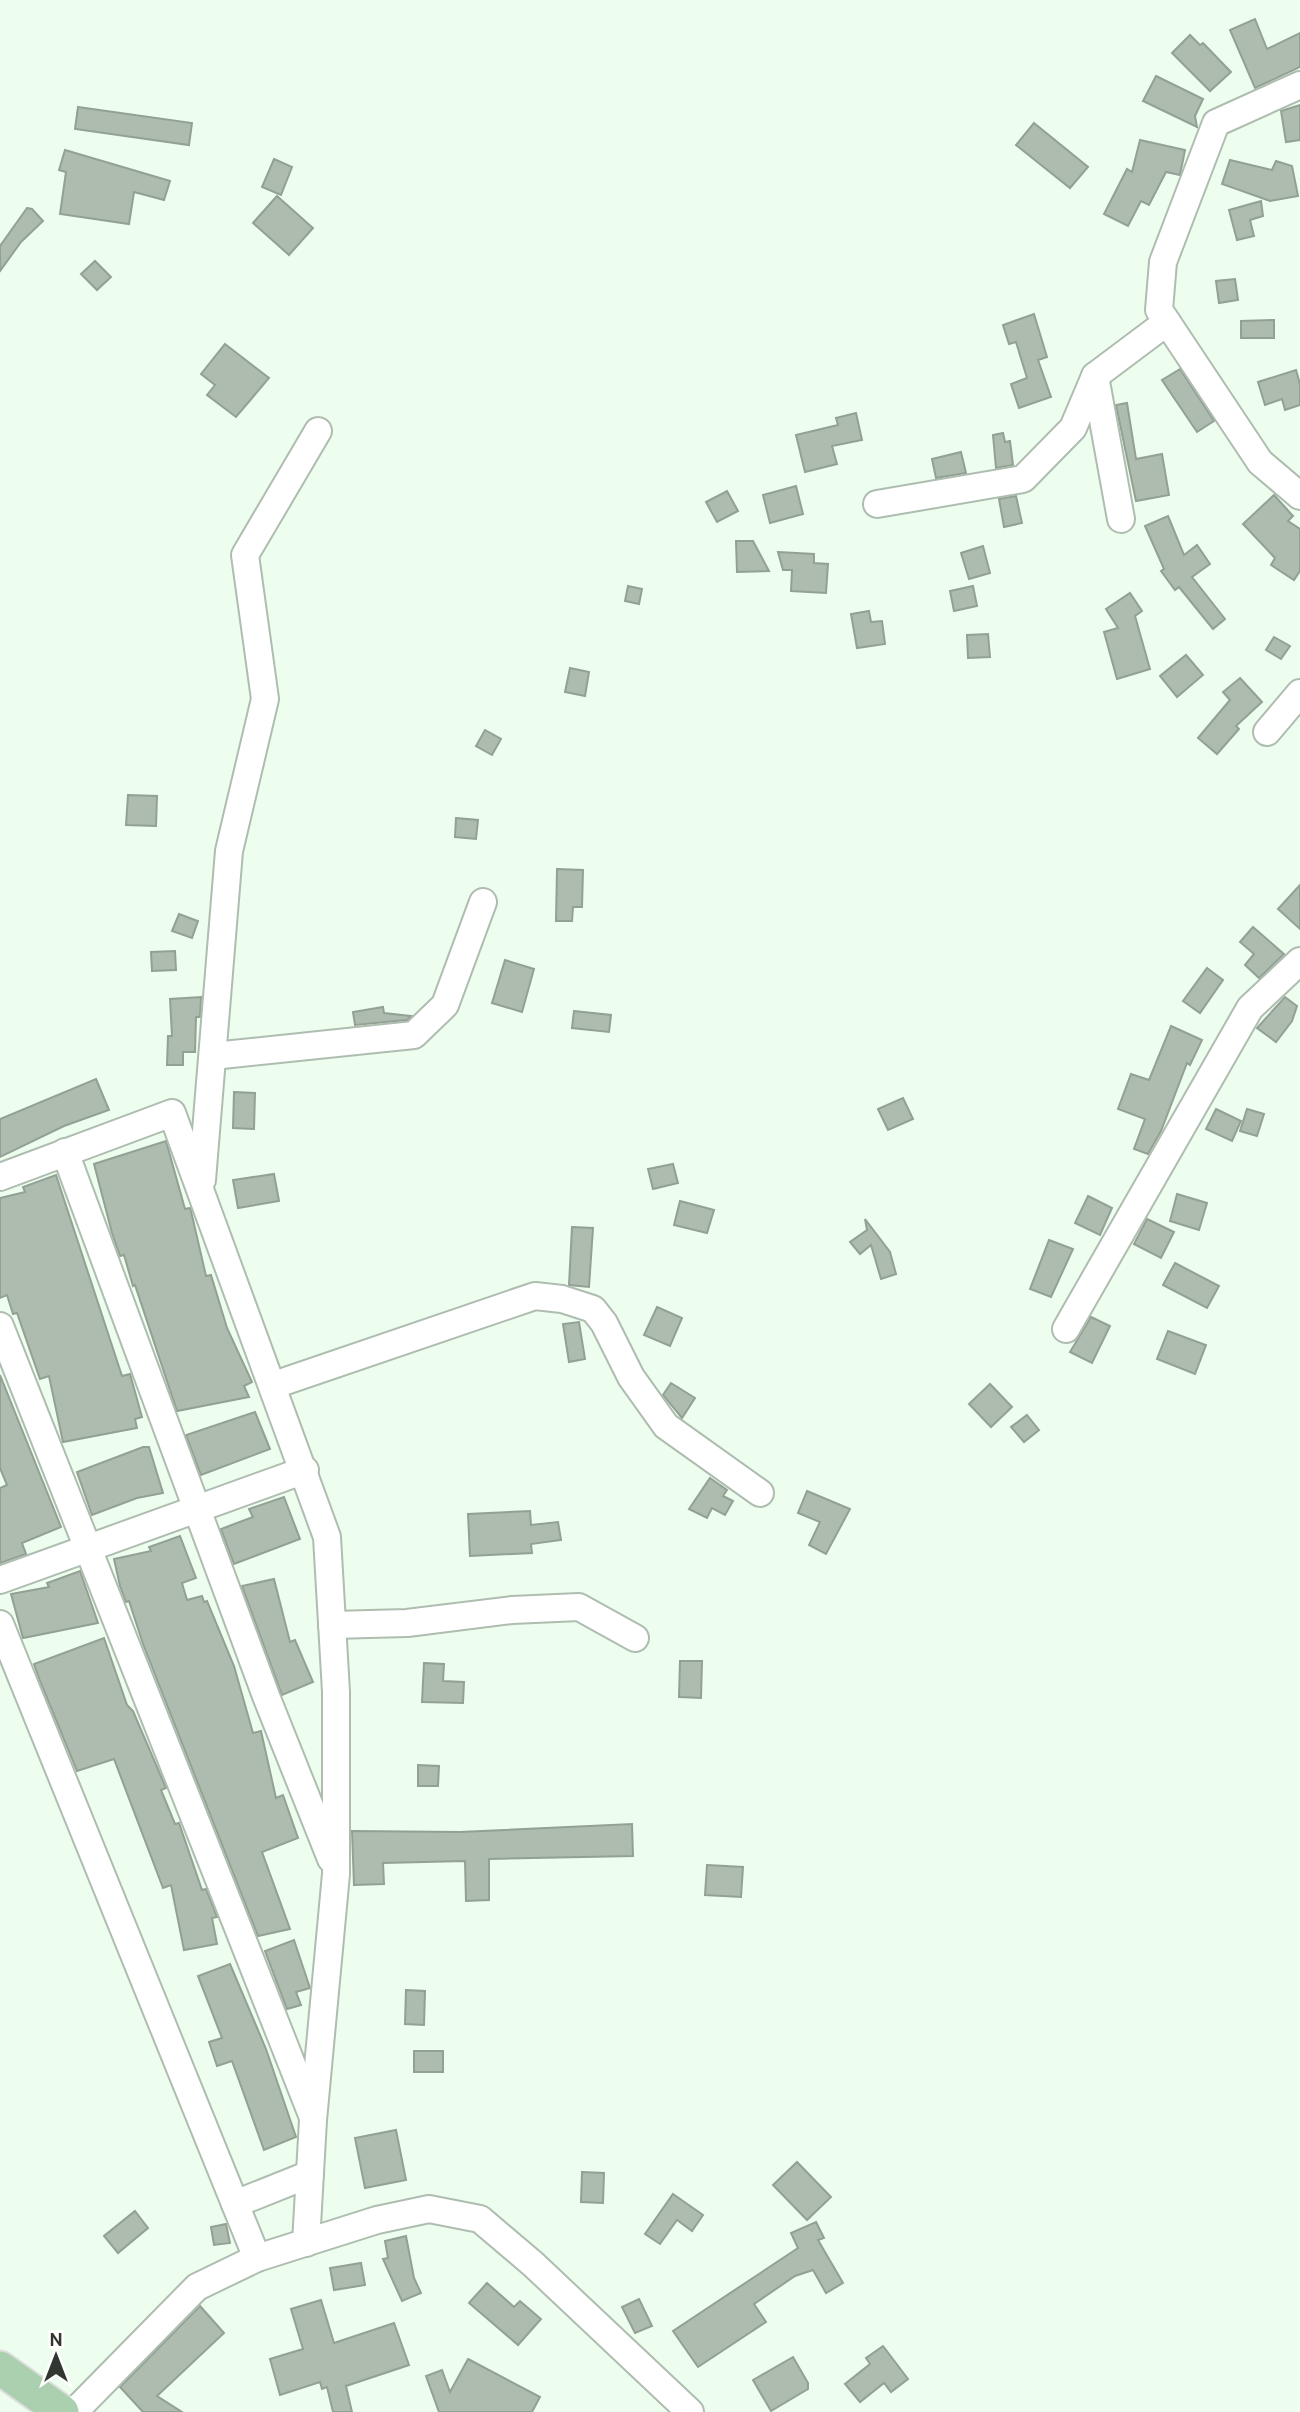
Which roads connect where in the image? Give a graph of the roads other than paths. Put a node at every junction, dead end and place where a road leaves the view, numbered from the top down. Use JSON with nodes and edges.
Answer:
{"nodes":[{"id":1,"x":1300,"y":85,"type":"edge"},
{"id":2,"x":1167,"y":322,"type":"junction"},
{"id":3,"x":1094,"y":376,"type":"junction"},
{"id":4,"x":318,"y":431,"type":"dead end"},
{"id":5,"x":1300,"y":496,"type":"edge"},
{"id":6,"x":877,"y":504,"type":"dead end"},
{"id":7,"x":1121,"y":519,"type":"dead end"},
{"id":8,"x":1300,"y":693,"type":"edge"},
{"id":9,"x":1267,"y":732,"type":"dead end"},
{"id":10,"x":483,"y":902,"type":"dead end"},
{"id":11,"x":1300,"y":961,"type":"edge"},
{"id":12,"x":213,"y":1056,"type":"junction"},
{"id":13,"x":65,"y":1152,"type":"junction"},
{"id":14,"x":0,"y":1177,"type":"edge"},
{"id":15,"x":201,"y":1187,"type":"junction"},
{"id":16,"x":0,"y":1326,"type":"edge"},
{"id":17,"x":1066,"y":1329,"type":"dead end"},
{"id":18,"x":274,"y":1385,"type":"junction"},
{"id":19,"x":305,"y":1470,"type":"junction"},
{"id":20,"x":760,"y":1493,"type":"dead end"},
{"id":21,"x":198,"y":1509,"type":"junction"},
{"id":22,"x":88,"y":1547,"type":"junction"},
{"id":23,"x":0,"y":1580,"type":"edge"},
{"id":24,"x":0,"y":1624,"type":"edge"},
{"id":25,"x":332,"y":1625,"type":"junction"},
{"id":26,"x":635,"y":1638,"type":"dead end"},
{"id":27,"x":8,"y":1658,"type":"edge"},
{"id":28,"x":337,"y":1874,"type":"junction"},
{"id":29,"x":313,"y":2120,"type":"junction"},
{"id":30,"x":310,"y":2175,"type":"junction"},
{"id":31,"x":235,"y":2204,"type":"junction"},
{"id":32,"x":306,"y":2243,"type":"junction"},
{"id":33,"x":257,"y":2258,"type":"junction"},
{"id":34,"x":0,"y":2370,"type":"edge"},
{"id":35,"x":23,"y":2412,"type":"edge"},
{"id":36,"x":62,"y":2412,"type":"edge"},
{"id":37,"x":75,"y":2412,"type":"edge"},
{"id":38,"x":690,"y":2412,"type":"edge"}],
"edges":[{"from":1,"to":2,"type":"street"},
{"from":2,"to":3,"type":"street"},
{"from":2,"to":5,"type":"street"},
{"from":3,"to":6,"type":"street"},
{"from":3,"to":7,"type":"street"},
{"from":4,"to":12,"type":"street"},
{"from":8,"to":9,"type":"street"},
{"from":10,"to":12,"type":"street"},
{"from":11,"to":17,"type":"street"},
{"from":12,"to":15,"type":"street"},
{"from":13,"to":14,"type":"street"},
{"from":13,"to":15,"type":"street"},
{"from":13,"to":21,"type":"street"},
{"from":15,"to":18,"type":"street"},
{"from":16,"to":22,"type":"street"},
{"from":18,"to":19,"type":"street"},
{"from":18,"to":20,"type":"street"},
{"from":19,"to":21,"type":"street"},
{"from":19,"to":25,"type":"street"},
{"from":21,"to":22,"type":"street"},
{"from":21,"to":28,"type":"street"},
{"from":22,"to":23,"type":"street"},
{"from":22,"to":29,"type":"street"},
{"from":24,"to":27,"type":"street"},
{"from":25,"to":26,"type":"street"},
{"from":25,"to":28,"type":"street"},
{"from":27,"to":31,"type":"street"},
{"from":28,"to":29,"type":"street"},
{"from":29,"to":30,"type":"street"},
{"from":30,"to":31,"type":"street"},
{"from":30,"to":32,"type":"street"},
{"from":31,"to":33,"type":"street"},
{"from":32,"to":33,"type":"street"},
{"from":32,"to":38,"type":"street"},
{"from":33,"to":37,"type":"street"},
{"from":34,"to":35,"type":"main road"},
{"from":34,"to":36,"type":"main road"}]}
